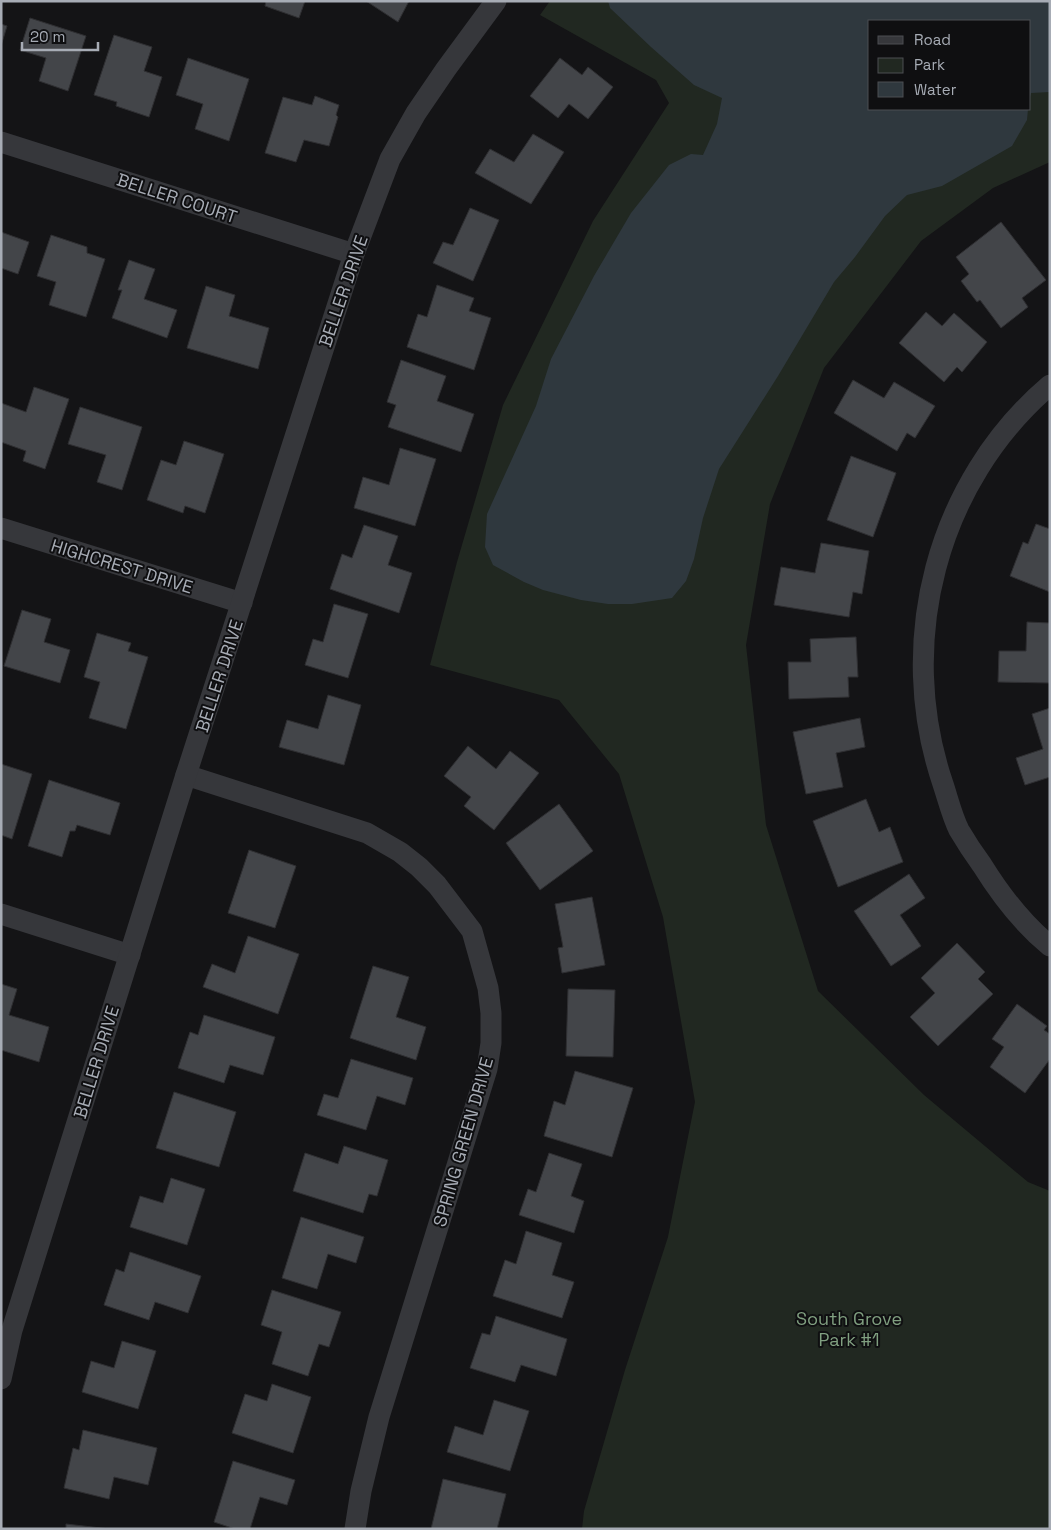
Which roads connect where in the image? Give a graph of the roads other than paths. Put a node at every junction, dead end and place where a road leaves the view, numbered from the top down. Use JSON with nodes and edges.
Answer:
{"nodes":[{"id":1,"x":496,"y":1,"type":"edge"},
{"id":2,"x":1,"y":142,"type":"edge"},
{"id":3,"x":354,"y":254,"type":"junction"},
{"id":4,"x":1050,"y":385,"type":"edge"},
{"id":5,"x":1,"y":528,"type":"edge"},
{"id":6,"x":242,"y":603,"type":"junction"},
{"id":7,"x":186,"y":776,"type":"junction"},
{"id":8,"x":1,"y":914,"type":"edge"},
{"id":9,"x":1050,"y":946,"type":"edge"},
{"id":10,"x":130,"y":955,"type":"junction"},
{"id":11,"x":1,"y":1379,"type":"edge"},
{"id":12,"x":355,"y":1529,"type":"edge"}],
"edges":[{"from":1,"to":3,"type":"street","name":"BELLER DRIVE"},
{"from":2,"to":3,"type":"street","name":"BELLER COURT"},
{"from":3,"to":6,"type":"street","name":"BELLER DRIVE"},
{"from":4,"to":9,"type":"street"},
{"from":5,"to":6,"type":"street","name":"HIGHCREST DRIVE"},
{"from":6,"to":7,"type":"street","name":"BELLER DRIVE"},
{"from":7,"to":10,"type":"street","name":"BELLER DRIVE"},
{"from":7,"to":12,"type":"street","name":"SPRING GREEN DRIVE"},
{"from":8,"to":10,"type":"street"},
{"from":10,"to":11,"type":"street","name":"BELLER DRIVE"}]}
